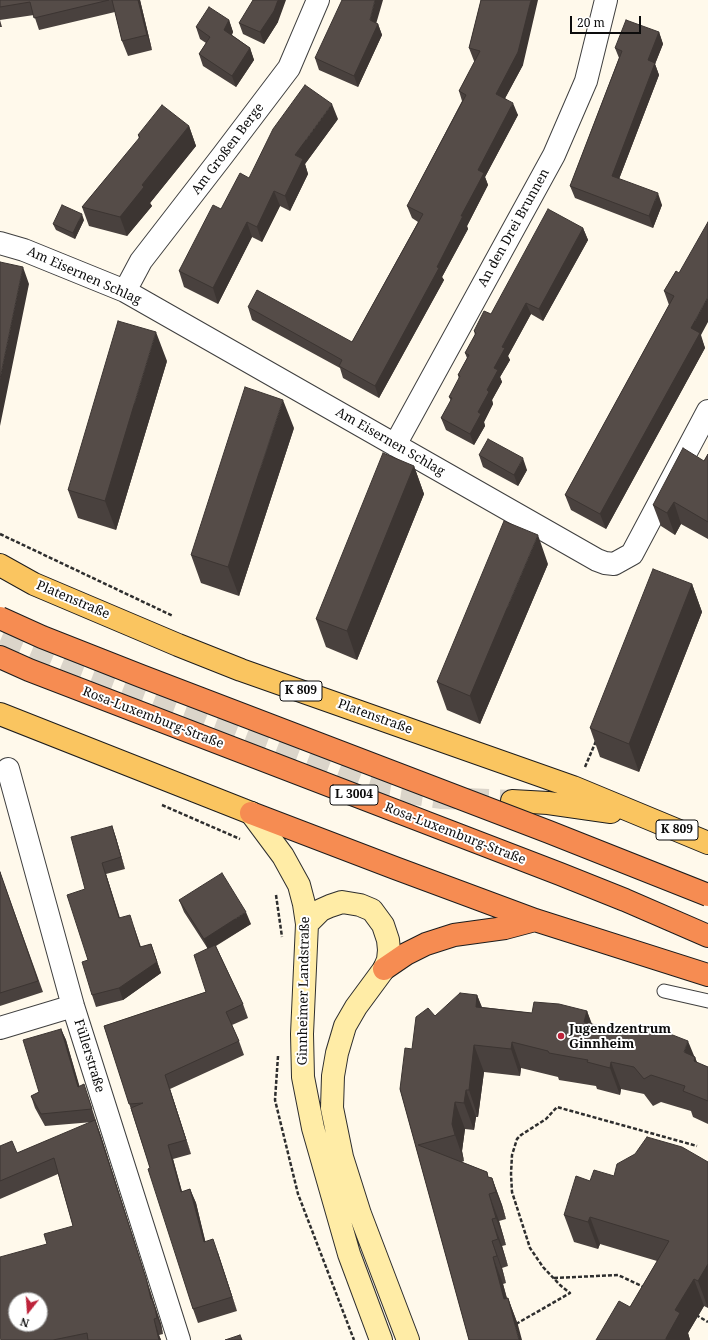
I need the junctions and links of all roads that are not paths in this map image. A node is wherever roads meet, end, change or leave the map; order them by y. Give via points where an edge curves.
1 (318, 0) edge
2 (606, 0) edge
3 (0, 244) edge
4 (125, 291) junction
5 (708, 411) edge
6 (395, 445) junction
7 (0, 565) edge
8 (0, 618) edge
9 (0, 657) edge
10 (0, 714) edge
11 (8, 769) dead end
12 (512, 801) tunnel mouth
13 (251, 813) junction
14 (646, 817) junction
15 (708, 843) edge
16 (708, 895) edge
17 (535, 920) junction
18 (307, 924) junction
19 (708, 936) edge
20 (384, 969) junction
21 (708, 975) edge
22 (664, 991) dead end
23 (708, 1001) edge
24 (73, 1006) junction
25 (0, 1028) edge
26 (179, 1340) edge
27 (382, 1340) edge
28 (408, 1340) edge

1 - 4 street, Am Großen Berge via 289,68 141,261
2 - 6 street, An den Drei Brunnen via 586,81 554,155
3 - 4 street, Am Eisernen Schlag via 24,250
4 - 6 street, Am Eisernen Schlag
5 - 6 street, Am Eisernen Schlag via 695,455 632,554 614,564 597,560
7 - 14 main road, Platenstraße / K 809 via 34,584 234,667 573,787
8 - 16 highway, L 3004, bridge via 141,676
9 - 19 highway, Rosa-Luxemburg-Straße / L 3004 via 560,874
10 - 13 main road
11 - 24 street, Füllerstraße
12 - 14 main road, K 809 via 556,804
13 - 17 highway
13 - 18 main road, Ginnheimer Landstraße via 283,856 299,886
14 - 15 main road, Platenstraße / K 809
17 - 20 highway via 505,928 454,935 426,944
17 - 21 highway
18 - 20 main road via 321,910 342,902 372,910 383,925 388,940 388,960
18 - 27 main road, Ginnheimer Landstraße via 302,1034 303,1077 312,1128 349,1254
20 - 28 main road via 345,1026 334,1068 332,1108 342,1156 360,1214
22 - 23 lane
24 - 25 street
24 - 26 street, Füllerstraße

